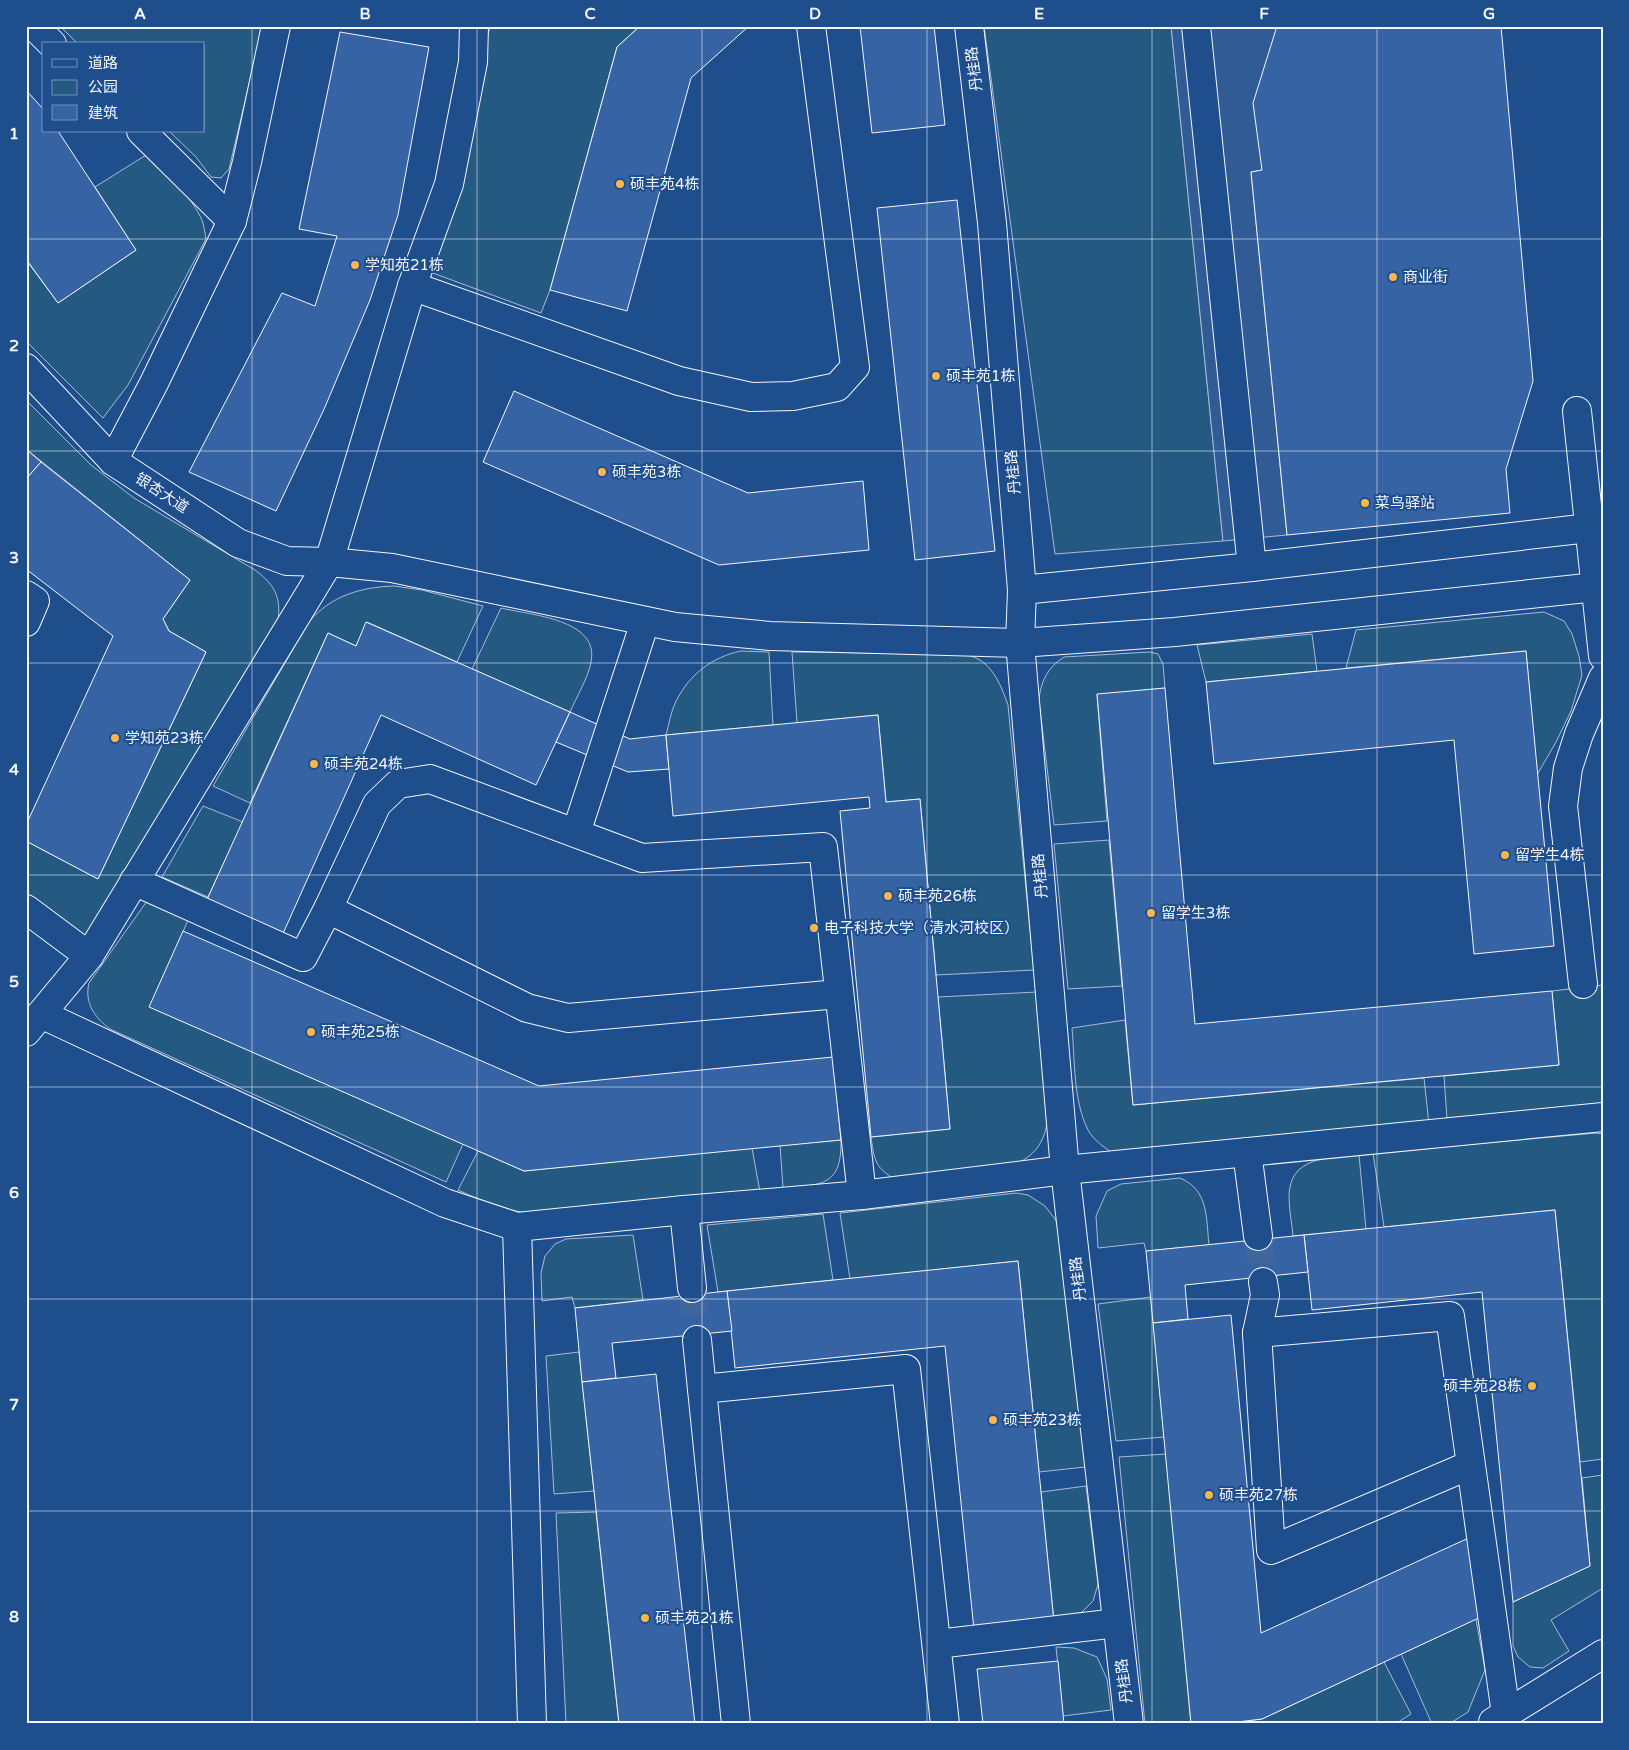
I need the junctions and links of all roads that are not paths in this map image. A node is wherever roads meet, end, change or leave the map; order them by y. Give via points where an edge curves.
1 (34, 26) edge
2 (276, 26) edge
3 (474, 26) edge
4 (811, 26) edge
5 (968, 26) edge
6 (1196, 26) edge
7 (50, 42) edge
8 (142, 132) edge
9 (232, 221) junction
10 (412, 286) junction
11 (26, 368) edge
12 (1577, 410) dead end
13 (113, 460) junction
14 (1589, 528) junction
15 (329, 562) junction
16 (1252, 567) junction
17 (1596, 587) junction
18 (1022, 590) junction
19 (26, 595) edge
20 (26, 622) edge
21 (645, 622) junction
22 (1020, 643) junction
23 (1602, 650) edge
24 (1603, 678) edge
25 (576, 833) junction
26 (134, 880) junction
27 (26, 909) edge
28 (328, 909) junction
29 (89, 956) junction
30 (1583, 984) dead end
31 (839, 994) junction
32 (34, 1023) edge
33 (1603, 1117) edge
34 (1247, 1152) junction
35 (1065, 1170) junction
36 (862, 1195) junction
37 (684, 1210) junction
38 (517, 1227) junction
39 (1258, 1236) tunnel mouth
40 (1263, 1282) tunnel mouth
41 (692, 1288) tunnel mouth
42 (1257, 1333) junction
43 (697, 1340) tunnel mouth
44 (702, 1389) junction
45 (1470, 1465) junction
46 (1117, 1623) junction
47 (937, 1644) junction
48 (1603, 1654) edge
49 (1498, 1719) edge
50 (532, 1724) edge
51 (736, 1724) edge
52 (945, 1724) edge
53 (1129, 1724) edge

1 - 7 street
2 - 9 street
3 - 10 street via 473,62 449,184
4 - 10 street via 855,367 837,387 793,396 751,397 678,381
5 - 18 street, 丹桂路 via 992,223
6 - 16 street
8 - 9 street
9 - 13 street
10 - 15 street
11 - 13 street, 银杏大道
12 - 14 street
13 - 15 street, 银杏大道 via 238,543 287,561
14 - 16 street
14 - 17 street
15 - 21 street, 银杏大道 via 392,568
15 - 26 street
16 - 18 street
17 - 22 street, 银杏大道 via 1175,632
17 - 23 street
18 - 22 street, 丹桂路
19 - 20 street via 35,601
21 - 22 street, 银杏大道 via 770,636
21 - 25 street
22 - 35 street, 丹桂路
24 - 30 street via 1568,768 1563,806
25 - 28 street via 430,779 398,784 377,804
25 - 31 street via 642,858 823,847
26 - 28 street via 303,957
26 - 29 street
27 - 29 street
28 - 31 street via 527,1008 568,1018
29 - 32 street
31 - 36 street
32 - 38 street via 445,1203
33 - 34 street
34 - 35 street
34 - 39 street
35 - 36 street
35 - 46 street, 丹桂路
36 - 37 street
37 - 38 street
37 - 41 street
38 - 50 street
40 - 42 street via 1265,1295
42 - 45 street via 1450,1316
42 - 45 street via 1271,1550
43 - 44 street
44 - 47 street via 906,1369
44 - 51 street
45 - 49 street
46 - 47 street
46 - 53 street, 丹桂路
47 - 52 street
48 - 49 street

